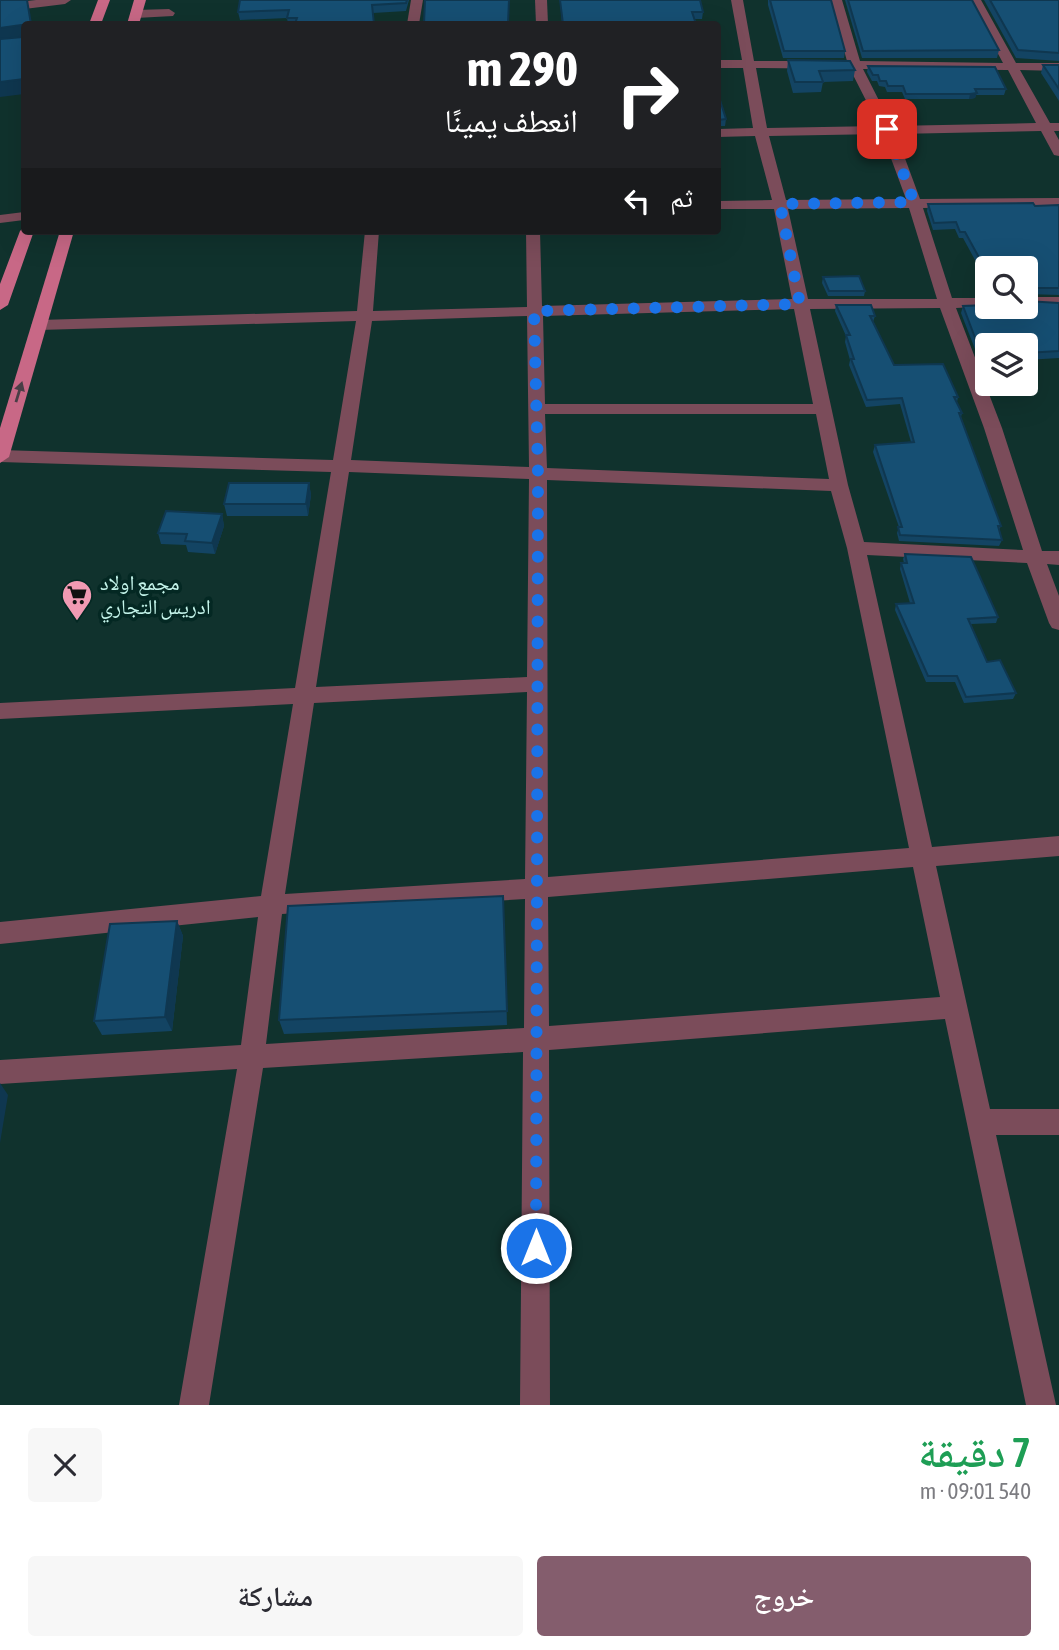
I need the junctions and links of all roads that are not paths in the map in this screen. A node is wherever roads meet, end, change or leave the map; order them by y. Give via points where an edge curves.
1 (65, 0) edge
2 (104, 0) edge
3 (140, 0) edge
4 (173, 0) edge
5 (417, 0) edge
6 (541, 0) edge
7 (737, 0) edge
8 (836, 0) edge
9 (975, 0) edge
10 (0, 8) edge
11 (135, 19) edge
12 (168, 19) edge
13 (95, 21) edge
14 (414, 21) edge
15 (542, 21) edge
16 (721, 64) edge
17 (749, 64) junction
18 (855, 66) junction
19 (1012, 67) junction
20 (1059, 68) edge
21 (1052, 127) edge
22 (887, 129) junction
23 (721, 133) edge
24 (761, 133) junction
25 (1059, 152) edge
26 (914, 202) junction
27 (1059, 202) edge
28 (780, 204) junction
29 (721, 205) edge
30 (21, 216) edge
31 (0, 219) edge
32 (26, 235) edge
33 (66, 235) edge
34 (372, 235) edge
35 (533, 235) edge
36 (1038, 302) edge
37 (1059, 302) edge
38 (946, 303) junction
39 (975, 303) edge
40 (800, 304) junction
41 (0, 305) edge
42 (534, 311) junction
43 (365, 316) junction
44 (39, 325) junction
45 (536, 409) junction
46 (823, 409) junction
47 (4, 426) edge
48 (0, 457) edge
49 (342, 466) junction
50 (538, 474) junction
51 (839, 485) junction
52 (856, 548) junction
53 (1035, 558) junction
54 (1059, 558) edge
55 (1059, 622) edge
56 (536, 684) junction
57 (306, 696) junction
58 (0, 711) edge
59 (1059, 846) edge
60 (923, 855) junction
61 (536, 888) junction
62 (271, 905) junction
63 (0, 933) edge
64 (955, 1007) junction
65 (536, 1039) junction
66 (252, 1057) junction
67 (0, 1072) edge
68 (981, 1122) junction
69 (1059, 1122) edge
70 (194, 1405) edge
71 (536, 1405) edge
72 (1041, 1405) edge

1 - 10 street
2 - 13 main road
3 - 11 main road
4 - 12 street
5 - 14 street
6 - 15 street
7 - 17 street
8 - 18 street
9 - 19 street
11 - 12 street
16 - 17 street
17 - 18 street
17 - 24 street
18 - 19 street
18 - 22 street
19 - 20 street
19 - 21 street
21 - 22 street
21 - 25 street
22 - 24 street
22 - 26 street
23 - 24 street
24 - 28 street
26 - 27 street
26 - 28 street
26 - 38 street
28 - 29 street
28 - 40 street
30 - 31 street
32 - 41 main road
33 - 44 main road
34 - 43 street
35 - 42 street
36 - 37 street
38 - 39 street
38 - 40 street
38 - 53 street
40 - 42 street
40 - 46 street
42 - 43 street
42 - 45 street
43 - 44 street
43 - 49 street
47 -> 44 main road
45 - 46 street
45 - 50 street
46 - 51 street
47 - 48 main road
48 - 49 street
49 - 50 street
49 - 57 street
50 - 51 street
50 - 56 street
51 - 52 street
52 - 53 street
52 - 60 street
53 - 54 street
53 - 55 street
56 - 57 street
56 - 61 street
57 - 58 street
57 - 62 street
59 - 60 street
60 - 61 street
60 - 64 street
61 - 62 street
61 - 65 street
62 - 63 street
62 - 66 street
64 - 65 street
64 - 68 street
65 - 66 street
65 - 71 street
66 - 67 street
66 - 70 street
68 - 69 street
68 - 72 street

